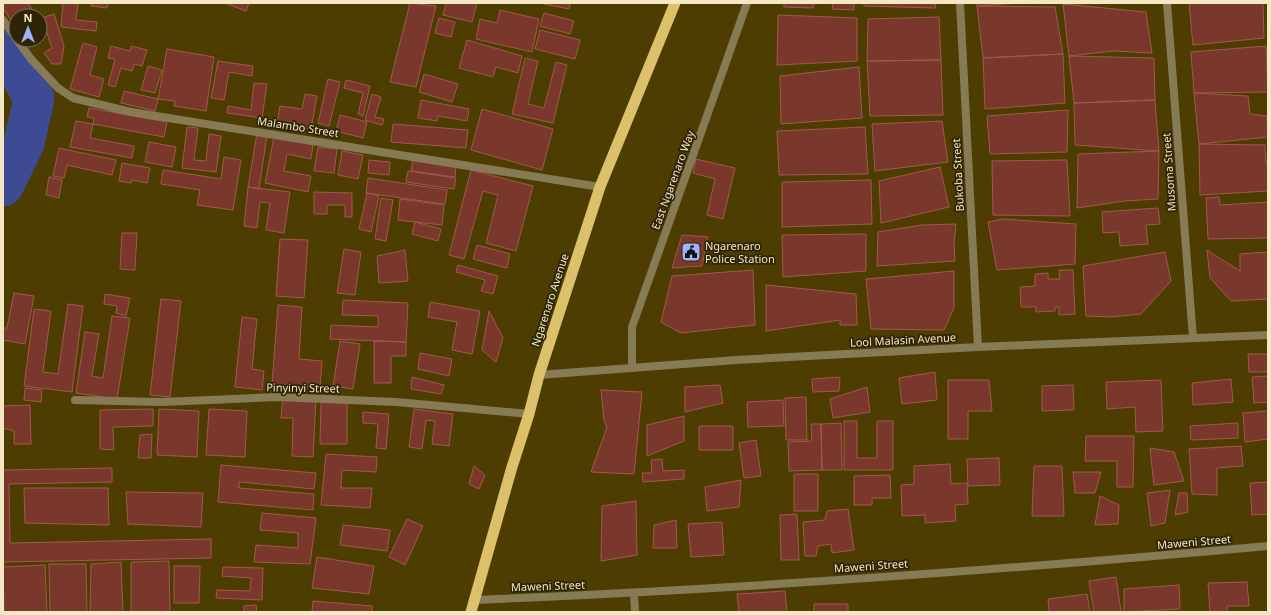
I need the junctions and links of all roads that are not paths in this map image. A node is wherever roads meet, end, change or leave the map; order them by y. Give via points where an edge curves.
1 (675, 3) edge
2 (747, 3) edge
3 (960, 3) edge
4 (1167, 3) edge
5 (23, 48) edge
6 (600, 187) junction
7 (1268, 335) edge
8 (1193, 338) junction
9 (978, 347) junction
10 (632, 368) junction
11 (539, 375) junction
12 (75, 400) dead end
13 (529, 414) junction
14 (1268, 546) edge
15 (634, 593) junction
16 (474, 600) junction
17 (471, 612) edge
18 (635, 612) edge

1 - 6 highway, Ngarenaro Avenue
2 - 10 street, East Ngarenaro Way via 632,327
3 - 9 street, Bukoba Street
4 - 8 street, Musoma Street
5 - 6 street, Malambo Street via 58,88 73,98 102,106
6 - 11 highway, Ngarenaro Avenue
7 - 8 street, Lool Malasin Avenue
8 - 9 street, Lool Malasin Avenue
9 - 10 street, Lool Malasin Avenue
10 - 11 street, Lool Malasin Avenue
11 - 13 highway, Ngarenaro Avenue
12 - 13 street, Pinyinyi Street via 161,402 277,397 396,402
13 - 16 highway, Ngarenaro Avenue
14 - 15 street, Maweni Street via 1081,563
15 - 16 street, Maweni Street
15 - 18 street
16 - 17 highway, Ngarenaro Avenue

